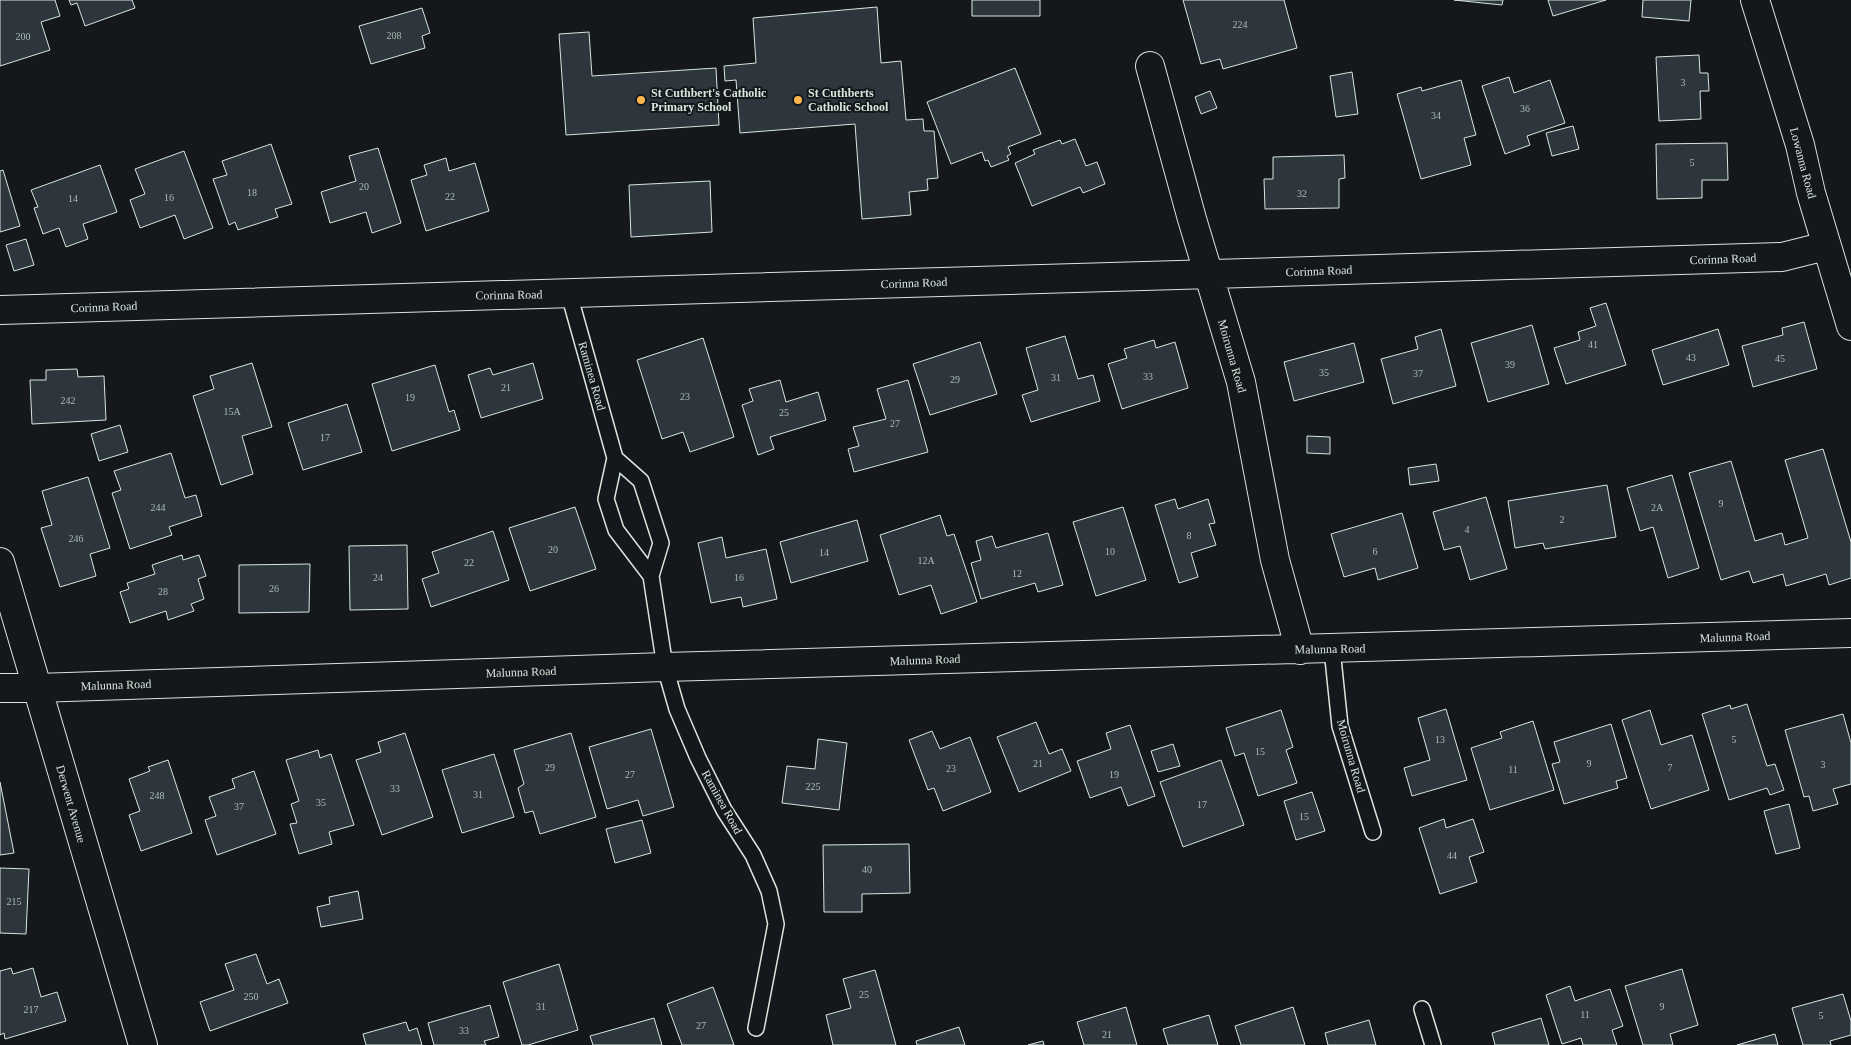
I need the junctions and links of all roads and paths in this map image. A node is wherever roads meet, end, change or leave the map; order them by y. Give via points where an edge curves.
1 (1755, 0) edge
2 (1150, 66) dead end
3 (1826, 246) junction
4 (1209, 274) junction
5 (569, 294) junction
6 (0, 310) edge
7 (1851, 326) edge
8 (616, 458) junction
9 (0, 562) edge
10 (651, 576) junction
11 (1851, 633) edge
12 (1332, 649) junction
13 (1300, 650) junction
14 (665, 668) junction
15 (0, 688) edge
16 (37, 688) junction
17 (1373, 832) dead end
18 (1422, 1009) dead end
19 (756, 1028) dead end
20 (142, 1045) edge
21 (1433, 1045) edge

1 - 3 street, Lowanna Road via 1800,145
2 - 4 street, Moirunna Road
3 - 4 street, Corinna Road via 1782,257
3 - 7 street, Lowanna Road
4 - 5 street, Corinna Road
4 - 13 street, Moirunna Road via 1241,382 1275,560
5 - 6 street, Corinna Road
5 - 8 lane, Raminea Road
8 - 10 lane, Raminea Road via 606,499 616,530
8 - 10 lane, Raminea Road via 641,481 661,543
9 - 16 street, Derwent Avenue
10 - 14 lane, Raminea Road
11 - 12 street, Malunna Road
12 - 13 street, Malunna Road
12 - 17 lane, Moirunna Road via 1340,726
13 - 14 street, Malunna Road
14 - 16 street, Malunna Road
14 - 19 lane, Raminea Road via 677,710 698,758 724,810 753,855 769,891 776,924
15 - 16 street, Malunna Road
16 - 20 street, Derwent Avenue
18 - 21 lane

